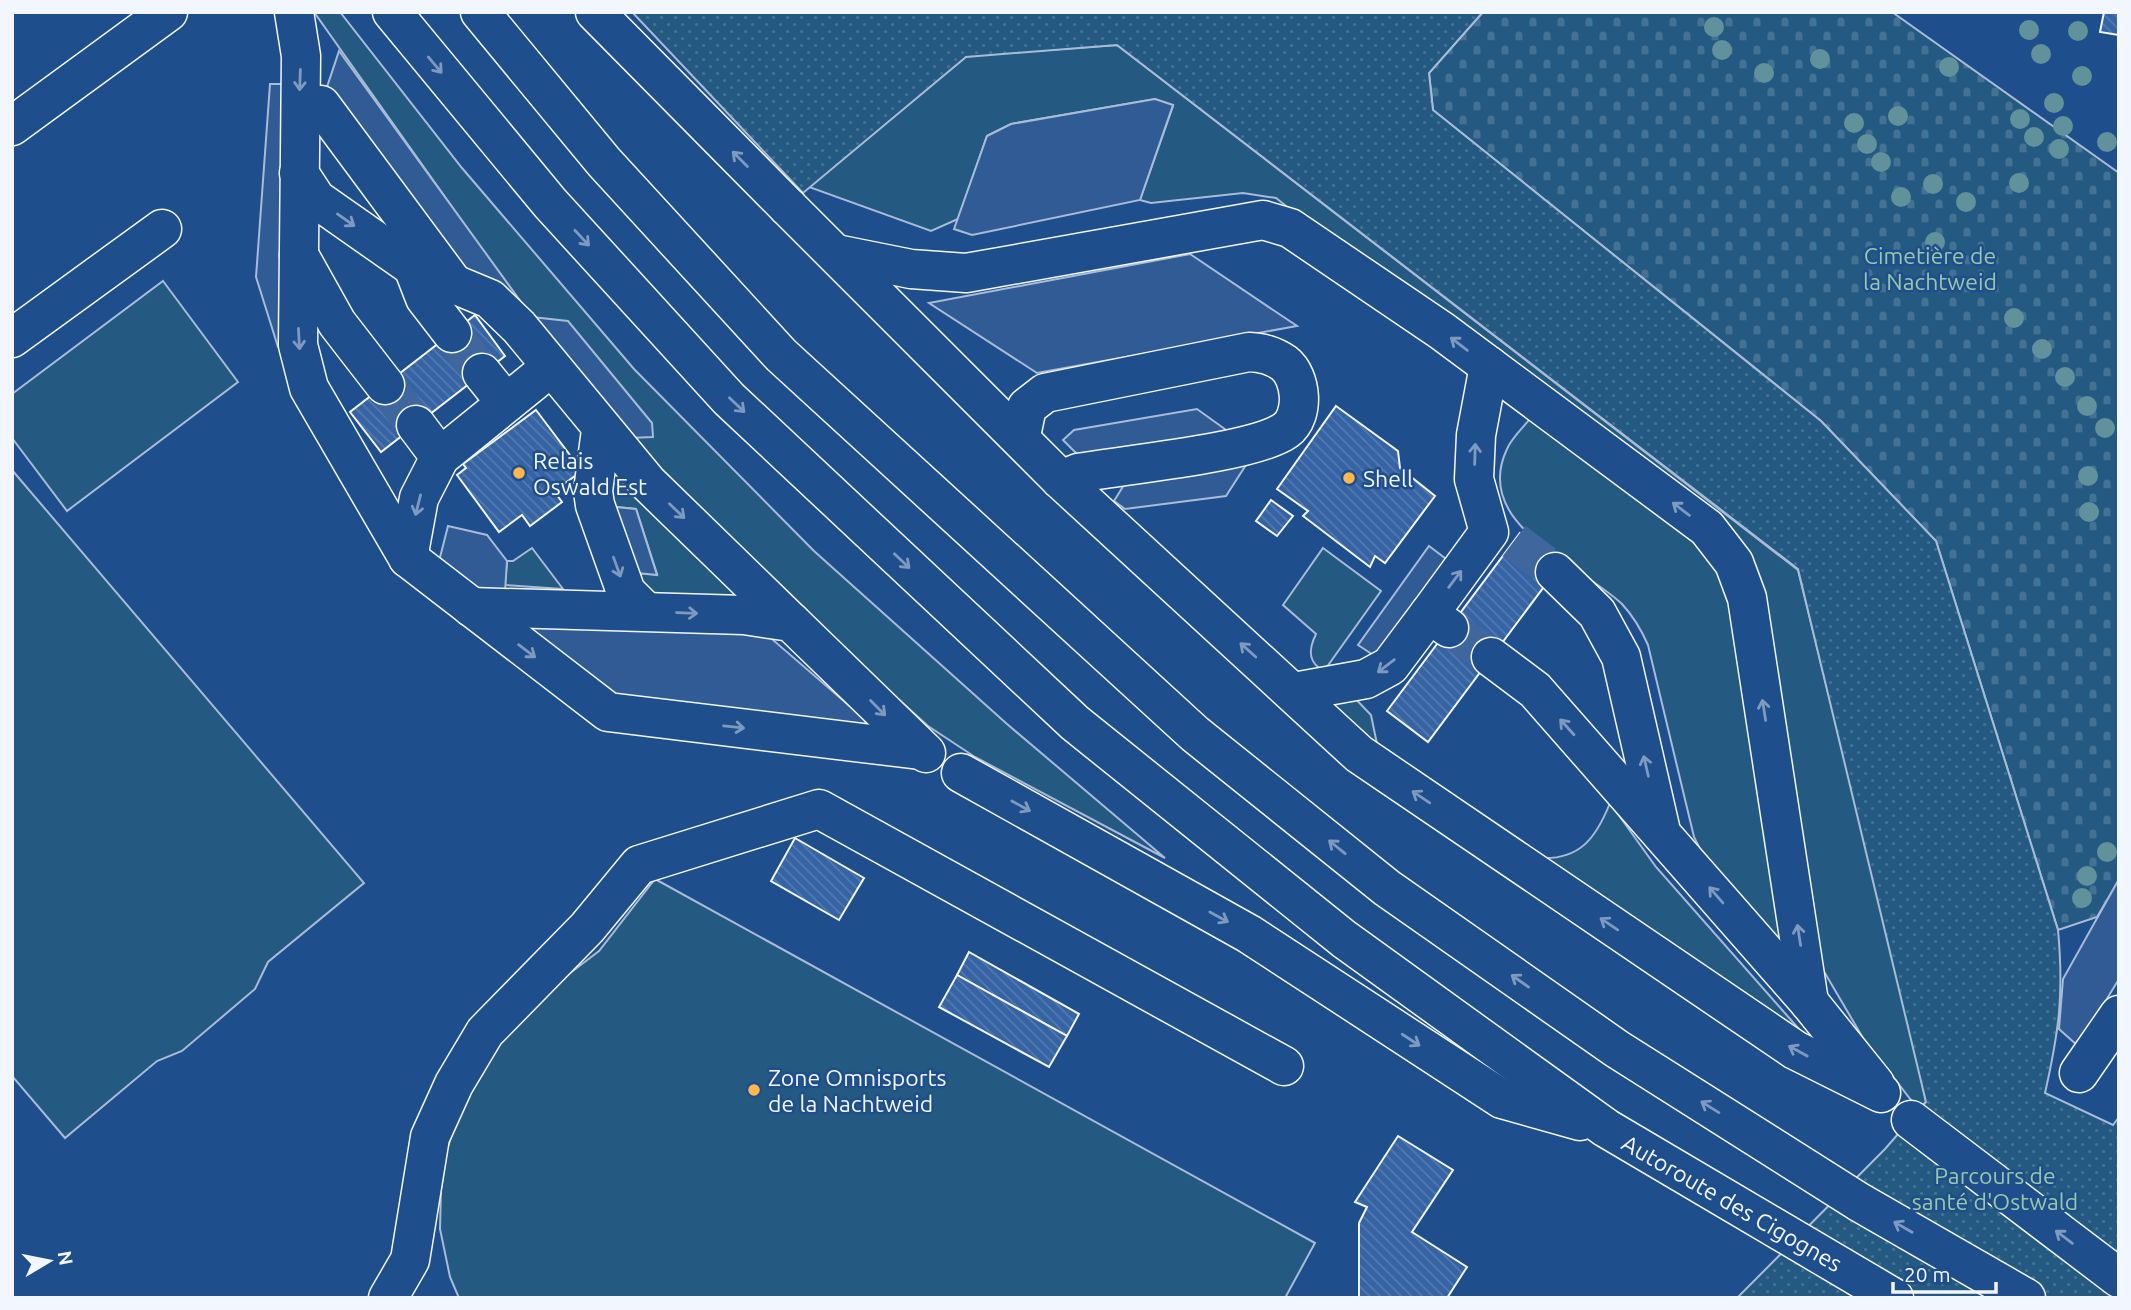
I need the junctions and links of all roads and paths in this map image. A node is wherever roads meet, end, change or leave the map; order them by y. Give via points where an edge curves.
1 (167, 12) edge
2 (294, 12) edge
3 (392, 12) edge
4 (480, 12) edge
5 (595, 12) edge
6 (321, 105) dead end
7 (12, 126) edge
8 (299, 173) junction
9 (162, 229) dead end
10 (298, 253) junction
11 (836, 254) junction
12 (413, 267) junction
13 (451, 281) junction
14 (452, 333) tunnel mouth
15 (12, 338) edge
16 (1489, 366) junction
17 (551, 367) junction
18 (482, 373) tunnel mouth
19 (385, 385) tunnel mouth
20 (506, 403) junction
21 (416, 425) tunnel mouth
22 (601, 430) junction
23 (1021, 436) junction
24 (440, 457) junction
25 (1061, 480) junction
26 (408, 558) junction
27 (1555, 572) tunnel mouth
28 (471, 607) junction
29 (645, 611) junction
30 (791, 622) junction
31 (1491, 657) tunnel mouth
32 (1294, 692) junction
33 (920, 750) junction
34 (1661, 833) junction
35 (1809, 1002) junction
36 (2119, 1015) edge
37 (1284, 1066) dead end
38 (2079, 1073) dead end
39 (1881, 1093) junction
40 (1606, 1128) junction
41 (2119, 1278) edge
42 (388, 1298) edge
43 (1895, 1298) edge
44 (2026, 1298) edge

1 - 7 main road
2 -> 8 main road via 301,56
3 -> 40 main road via 550,203 729,398 1075,723 1344,939
44 -> 4 main road via 1859,1202 1617,1049 1387,888 1195,734 781,355 604,162
11 -> 5 main road
6 - 13 main road
8 - 10 main road
8 -> 12 main road via 316,199
9 - 15 main road
10 - 19 main road via 337,323
10 -> 26 main road via 298,345 309,388
16 -> 11 main road via 1290,228 1263,220 966,273 911,269
11 - 23 main road
12 - 13 main road
12 - 14 main road via 425,298
13 - 17 main road via 491,299
16 - 32 main road via 1476,435 1474,478 1500,531 1489,532 1439,621 1390,666 1366,678
35 -> 16 main road via 1747,598 1734,563 1707,528
17 - 20 main road
17 - 22 main road
18 - 20 main road
20 - 24 main road
21 - 24 main road
22 -> 29 main road via 595,505 626,592
22 -> 30 main road
23 - 25 main road
23 - 25 main road via 1027,407 1045,393 1249,352 1266,353 1286,365 1298,388 1299,411 1288,429 1260,443 1078,473
24 -> 26 main road via 419,498
32 -> 25 main road
26 - 28 main road
34 -> 27 main road via 1621,657 1597,613
28 - 29 main road
28 -> 33 main road via 608,712
29 -> 30 main road
30 -> 33 main road
34 -> 31 main road via 1535,690
39 -> 32 main road via 1795,1050 1359,754
33 -> 40 main road via 1249,934 1502,1099
35 -> 34 main road
35 - 39 main road
36 - 38 main road
37 - 42 main road via 819,809 639,865 587,928 485,1032 430,1137 410,1260
41 -> 39 main road
40 - 43 main road, Autoroute des Cigognes

